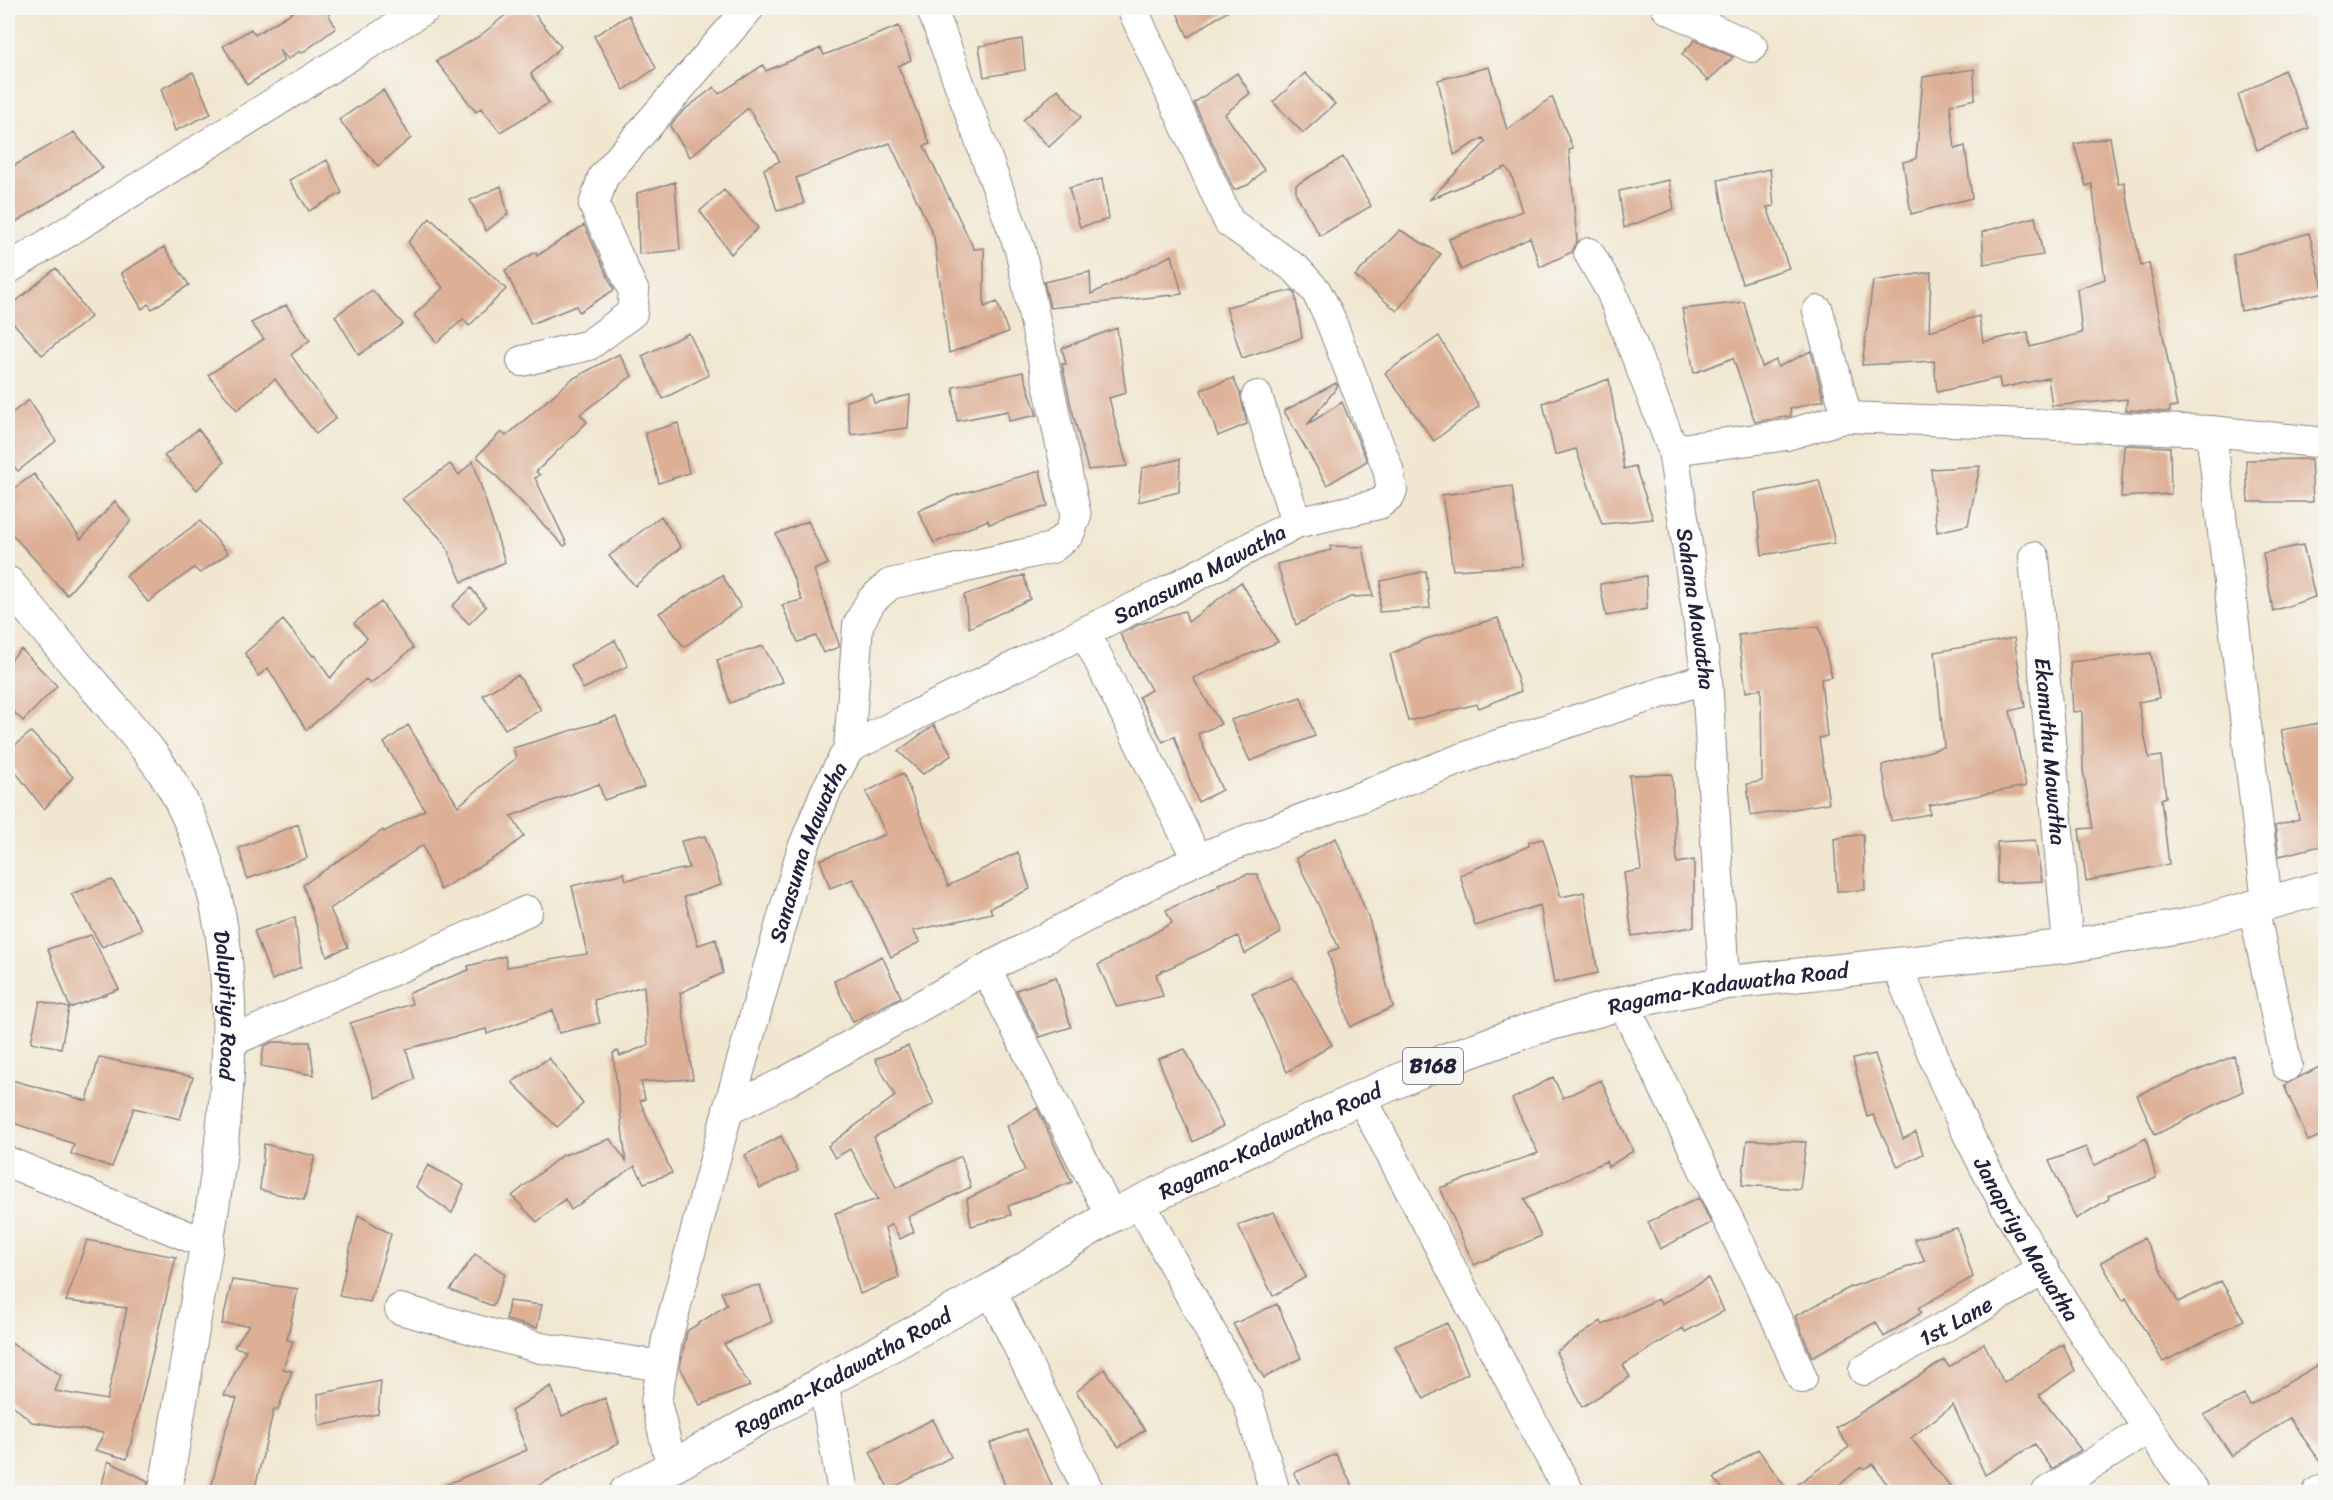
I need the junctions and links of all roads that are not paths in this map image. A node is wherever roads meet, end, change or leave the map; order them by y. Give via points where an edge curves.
1 (426, 8) edge
2 (749, 8) edge
3 (1132, 8) edge
4 (1666, 8) edge
5 (933, 12) dead end
6 (1752, 47) dead end
7 (1589, 253) dead end
8 (8, 269) edge
9 (1818, 312) dead end
10 (522, 362) dead end
11 (1257, 396) dead end
12 (1847, 417) junction
13 (2211, 431) junction
14 (2325, 443) edge
15 (1673, 450) junction
16 (1296, 523) junction
17 (2034, 557) dead end
18 (8, 583) edge
19 (1085, 632) junction
20 (1707, 678) junction
21 (849, 748) junction
22 (1197, 859) junction
23 (2325, 887) edge
24 (2260, 904) junction
25 (527, 911) dead end
26 (2068, 946) junction
27 (1897, 966) junction
28 (986, 969) junction
29 (1724, 983) junction
30 (1623, 1003) junction
31 (230, 1042) junction
32 (2288, 1066) dead end
33 (1361, 1097) junction
34 (728, 1110) junction
35 (8, 1162) edge
36 (1140, 1203) junction
37 (1111, 1216) junction
38 (207, 1244) junction
39 (2044, 1269) junction
40 (991, 1290) junction
41 (400, 1309) dead end
42 (662, 1366) junction
43 (1864, 1370) dead end
44 (1802, 1378) dead end
45 (823, 1381) junction
46 (2148, 1429) junction
47 (672, 1468) junction
48 (2325, 1488) edge
49 (165, 1492) edge
50 (626, 1492) edge
51 (843, 1492) edge
52 (1089, 1492) edge
53 (1275, 1492) edge
54 (1569, 1492) edge
55 (2048, 1492) edge
56 (2194, 1492) edge
57 (2318, 1492) edge

1 - 8 street
2 - 10 street via 603,177 594,205 634,292 632,313 589,345
3 - 16 street, Sanasuma Mawatha via 1229,222 1296,269 1316,291 1388,469 1392,490 1378,504
4 - 6 street
5 - 21 street via 1020,249 1076,516 1069,534 1052,548 890,584 871,601 858,625
7 - 15 street, Sahana Mawatha via 1611,291
9 - 12 street
11 - 16 street
12 - 13 street
12 - 15 street via 1787,435
13 - 14 street
13 - 24 street
15 - 20 street, Sahana Mawatha
16 - 19 street, Sanasuma Mawatha
17 - 26 street, Ekamuthu Mawatha
18 - 31 main road, Dalupitiya Road via 154,756 179,798 200,844 219,905
19 - 21 street, Sanasuma Mawatha
19 - 22 street
20 - 22 street via 1495,746
20 - 29 street, Sahana Mawatha
21 - 34 street, Sanasuma Mawatha via 826,791 801,853
22 - 28 street
23 - 24 main road, Ragama-Kadawatha Road / B168
24 - 26 main road, Ragama-Kadawatha Road / B168 via 2188,925
24 - 32 street
25 - 31 street
26 - 27 main road, Ragama-Kadawatha Road / B168
27 - 29 main road, Ragama-Kadawatha Road / B168
27 - 39 street, Janapriya Mawatha via 1967,1132
28 - 34 street
28 - 37 street
29 - 30 main road, Ragama-Kadawatha Road / B168
30 - 33 main road, Ragama-Kadawatha Road / B168 via 1518,1034
30 - 44 street
31 - 38 main road, Dalupitiya Road via 222,1155
33 - 36 main road, Ragama-Kadawatha Road / B168
33 - 54 street
34 - 42 street, Sanasuma Mawatha
35 - 38 street
36 - 37 main road, Ragama-Kadawatha Road / B168
36 - 53 street via 1247,1398
37 - 40 main road, Ragama-Kadawatha Road / B168
38 - 49 main road, Dalupitiya Road
39 - 43 street, 1st Lane
39 - 46 street, Janapriya Mawatha
40 - 45 main road, Ragama-Kadawatha Road / B168
40 - 52 street
41 - 42 street via 541,1348
42 - 47 street, Sanasuma Mawatha via 656,1402
45 - 47 main road, Ragama-Kadawatha Road / B168
45 - 51 street
46 - 55 street
46 - 56 street, Janapriya Mawatha
47 - 50 main road, Ragama-Kadawatha Road / B168
48 - 57 street

